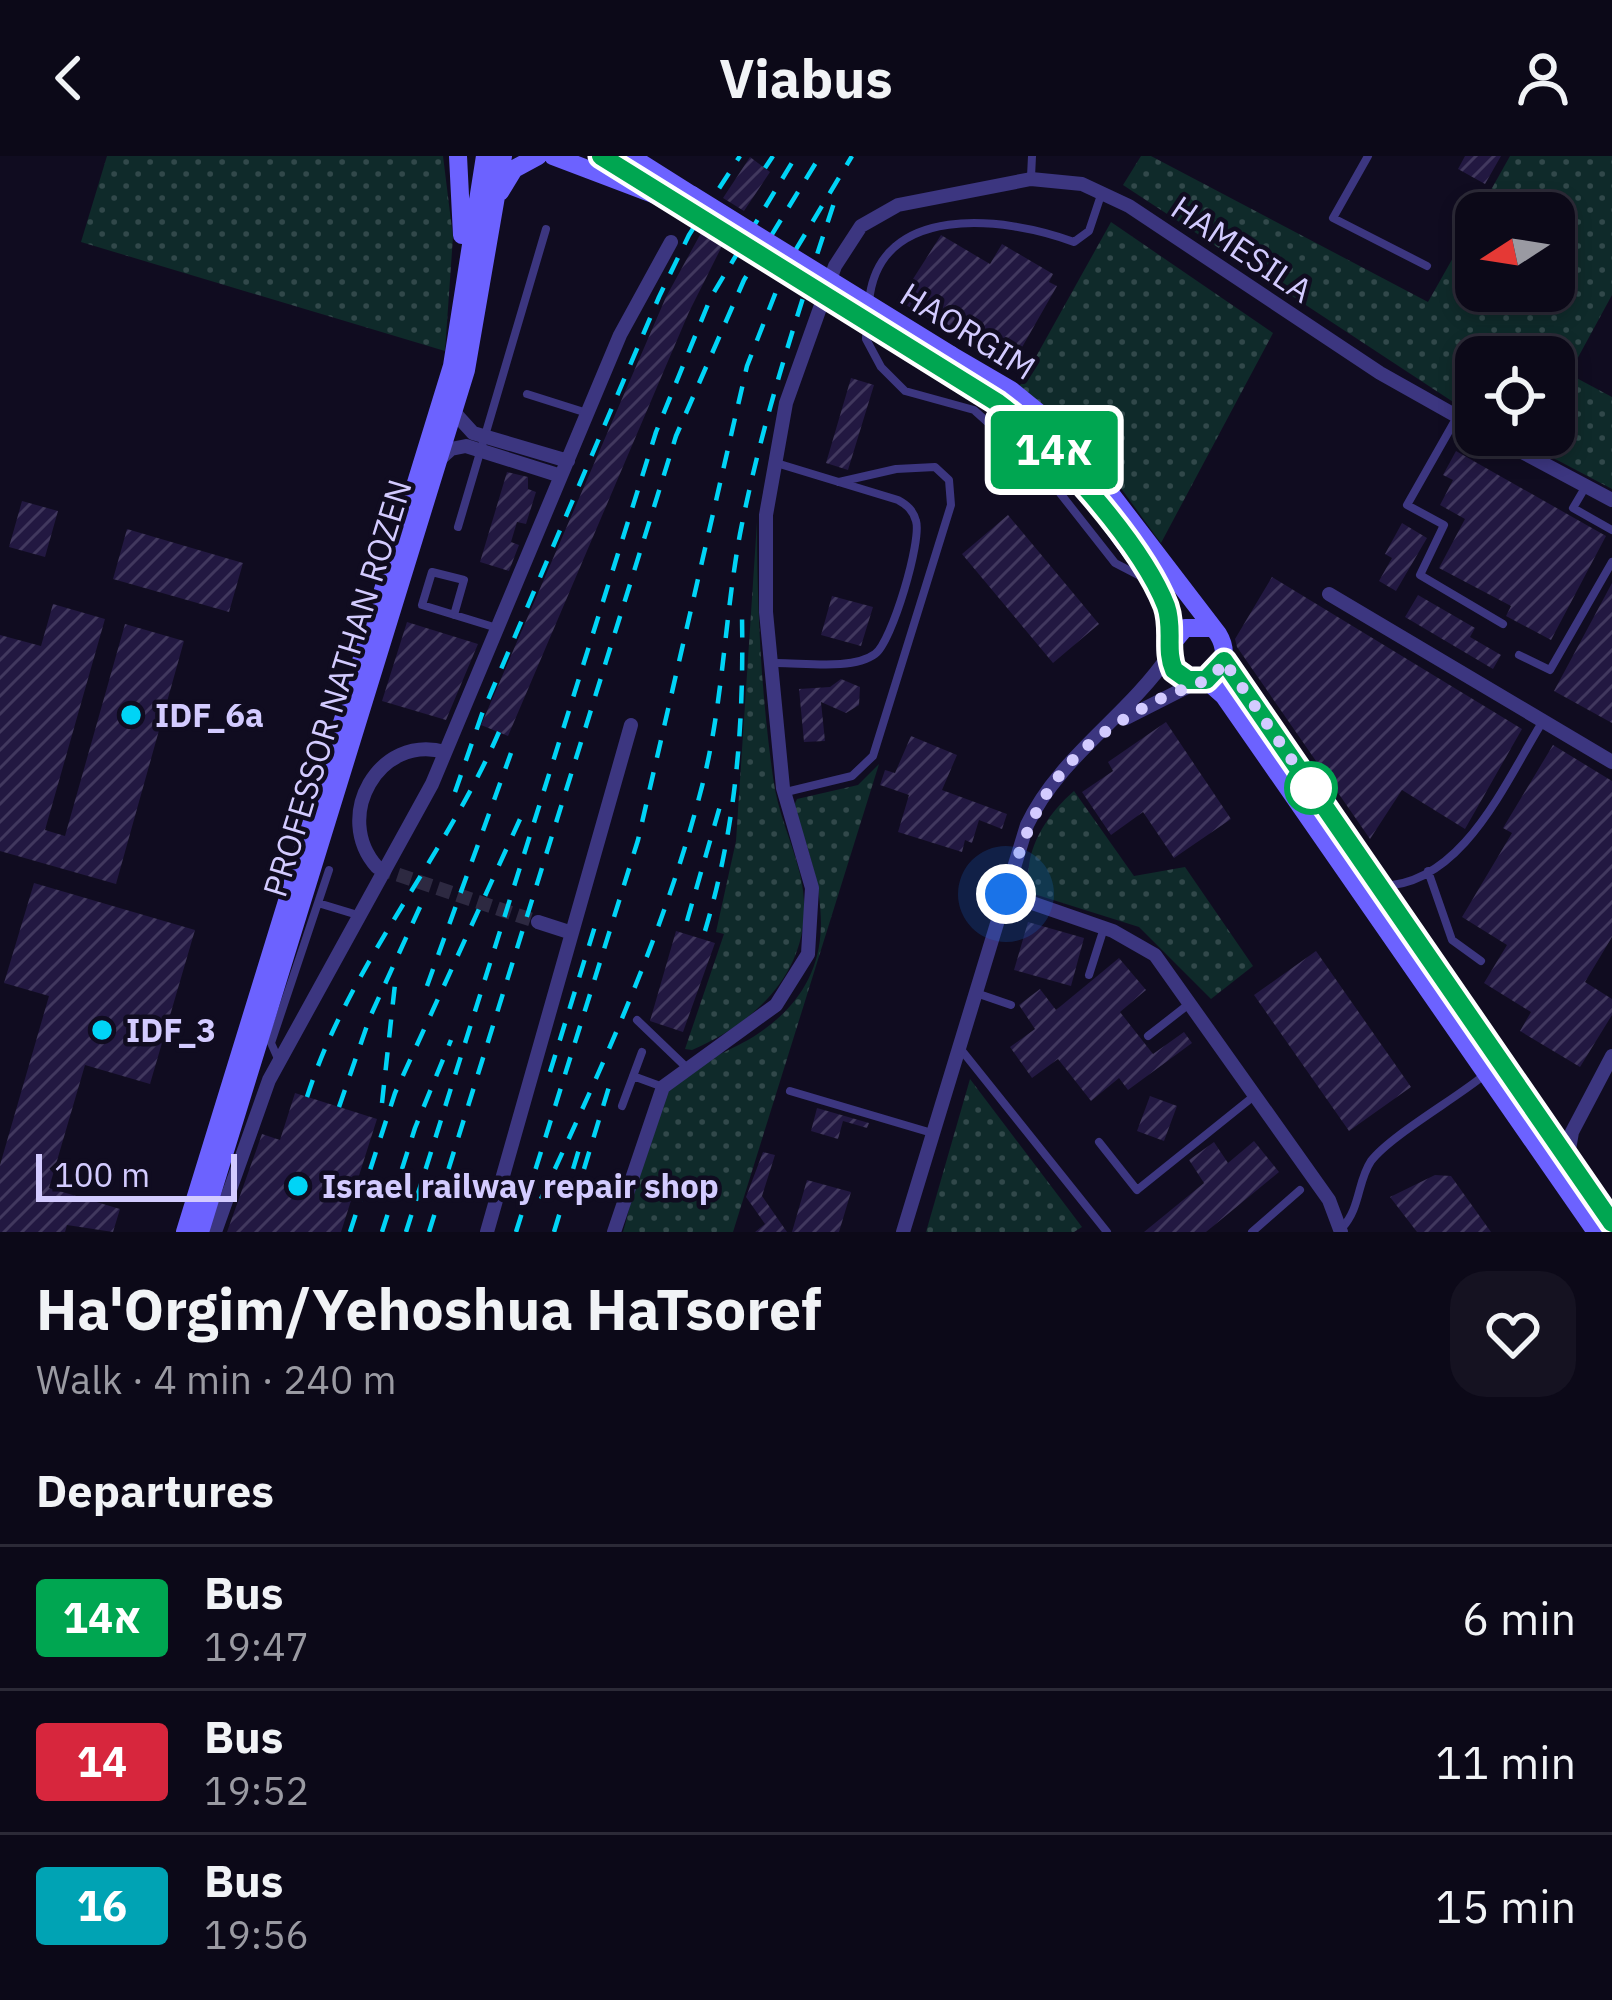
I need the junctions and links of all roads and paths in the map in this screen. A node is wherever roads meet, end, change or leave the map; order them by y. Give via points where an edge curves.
1 (458, 156) edge
2 (485, 156) edge
3 (502, 156) edge
4 (538, 156) edge
5 (553, 156) edge
6 (601, 156) edge
7 (630, 156) edge
8 (643, 156) edge
9 (1032, 156) edge
10 (1368, 156) edge
11 (1031, 179) junction
12 (671, 182) junction
13 (1102, 192) junction
14 (684, 202) junction
15 (487, 225) junction
16 (546, 229) dead end
17 (671, 242) dead end
18 (1427, 266) dead end
19 (464, 307) junction
20 (948, 362) junction
21 (526, 394) dead end
22 (453, 411) junction
23 (587, 413) junction
24 (1455, 416) edge
25 (1455, 420) edge
26 (483, 443) junction
27 (1530, 456) edge
28 (568, 460) junction
29 (437, 462) junction
30 (773, 462) junction
31 (561, 476) junction
32 (839, 482) junction
33 (1586, 486) junction
34 (1612, 500) edge
35 (458, 527) dead end
36 (1612, 530) edge
37 (1612, 562) edge
38 (1154, 584) junction
39 (1329, 594) dead end
40 (454, 616) junction
41 (1503, 624) dead end
42 (497, 628) junction
43 (1210, 628) junction
44 (1171, 647) junction
45 (1519, 655) dead end
46 (1224, 661) junction
47 (771, 663) junction
48 (1202, 681) junction
49 (1543, 721) junction
50 (631, 725) dead end
51 (1106, 730) junction
52 (446, 752) junction
53 (1612, 762) edge
54 (784, 793) junction
55 (377, 867) dead end
56 (329, 870) dead end
57 (1429, 871) junction
58 (1406, 883) junction
59 (1378, 886) junction
60 (1006, 894) junction
61 (318, 903) junction
62 (1395, 910) junction
63 (363, 917) junction
64 (538, 922) tunnel mouth
65 (1104, 928) junction
66 (569, 932) junction
67 (1481, 961) dead end
68 (1089, 975) dead end
69 (976, 993) junction
70 (1190, 1003) junction
71 (1011, 1005) dead end
72 (637, 1020) dead end
73 (1148, 1036) dead end
74 (959, 1047) junction
75 (641, 1052) dead end
76 (1612, 1056) edge
77 (280, 1062) junction
78 (685, 1066) junction
79 (633, 1076) junction
80 (1483, 1076) junction
81 (663, 1088) junction
82 (790, 1091) dead end
83 (1256, 1095) junction
84 (622, 1106) dead end
85 (1581, 1113) junction
86 (1541, 1125) junction
87 (933, 1133) junction
88 (1099, 1142) dead end
89 (1568, 1161) junction
90 (1300, 1190) dead end
91 (1612, 1223) edge
92 (1341, 1231) edge
93 (185, 1232) edge
94 (200, 1232) edge
95 (215, 1232) edge
96 (487, 1232) edge
97 (614, 1232) edge
98 (903, 1232) edge
99 (1107, 1232) edge
100 (1252, 1232) edge
101 (1596, 1232) edge

1 - 19 street
2 - 19 street, PROFESSOR NATHAN ROZEN
3 - 15 street, PROFESSOR NATHAN ROZEN
4 - 15 street via 508,178
5 - 14 street
6 - 14 street, HAORGIM
7 - 12 street, HAORGIM
8 - 12 street
9 - 11 lane
10 - 18 lane via 1333,218
11 - 13 street, HAMESILA
11 - 30 street, HAMESILA via 890,208 861,226 839,256
12 - 14 street, HAORGIM
13 - 24 street, HAMESILA
13 - 38 lane via 1089,231 1074,242 991,222 925,232 886,250 872,273 866,339 905,391 974,410 1045,474 1115,563
14 - 20 street, HAORGIM, bridge
15 - 22 street, PROFESSOR NATHAN ROZEN via 473,342
16 - 26 lane
17 - 23 street
19 - 93 street, PROFESSOR NATHAN ROZEN
20 - 38 street, HAORGIM via 1078,476
20 - 43 street, HAORGIM via 1011,390 1065,434
21 - 23 lane
22 - 26 street
22 - 29 street, PROFESSOR NATHAN ROZEN
23 - 28 street
25 - 41 lane via 1406,506 1444,525 1420,575
26 - 28 street
26 - 29 street via 451,448
26 - 31 street
26 - 35 lane
27 - 33 street
28 - 31 street
29 - 94 street, PROFESSOR NATHAN ROZEN
30 - 32 lane
30 - 47 street via 764,551
31 - 42 street
32 - 47 lane via 902,502 916,521 888,636 861,660
32 - 54 lane via 935,467 947,476 952,500 870,760 848,777
33 - 34 street
33 - 36 lane via 1573,508
37 - 45 lane via 1550,670
38 - 44 street, HAORGIM
39 - 49 street
40 - 40 lane via 464,580 432,572 422,605
40 - 42 lane
42 - 52 street
43 - 44 street via 1194,625
43 - 46 street via 1223,642
44 - 48 street via 1174,670
44 - 51 street
46 - 48 street
46 - 59 street
47 - 54 street
48 - 51 street
48 - 80 street via 1224,696
49 - 53 street
49 - 57 lane via 1475,830
50 - 66 street
51 - 60 street via 1036,805
52 - 55 street via 399,752 369,782 359,827
52 - 63 street
54 - 78 street via 812,887 808,954 776,1006
56 - 61 lane
57 - 58 lane
57 - 67 lane via 1452,940
58 - 59 lane
58 - 62 lane
59 - 62 street
60 - 65 street
60 - 69 street
61 - 63 lane
61 - 77 lane via 272,1043
62 - 86 street
63 - 77 street
64 - 66 street
65 - 68 lane
65 - 70 street via 1155,956
66 - 96 street
69 - 71 lane
69 - 74 street
70 - 73 lane
70 - 83 street
72 - 78 lane
74 - 87 street
74 - 99 lane
75 - 79 lane
76 - 85 street
77 - 95 street via 242,1143
78 - 81 street
79 - 81 lane
79 - 84 lane
80 - 92 lane via 1381,1150
80 - 101 street
81 - 97 street
82 - 87 lane
83 - 88 lane via 1137,1190
83 - 92 street via 1330,1200
85 - 86 street
85 - 89 street
86 - 89 street
87 - 98 street
89 - 91 street
90 - 100 lane

